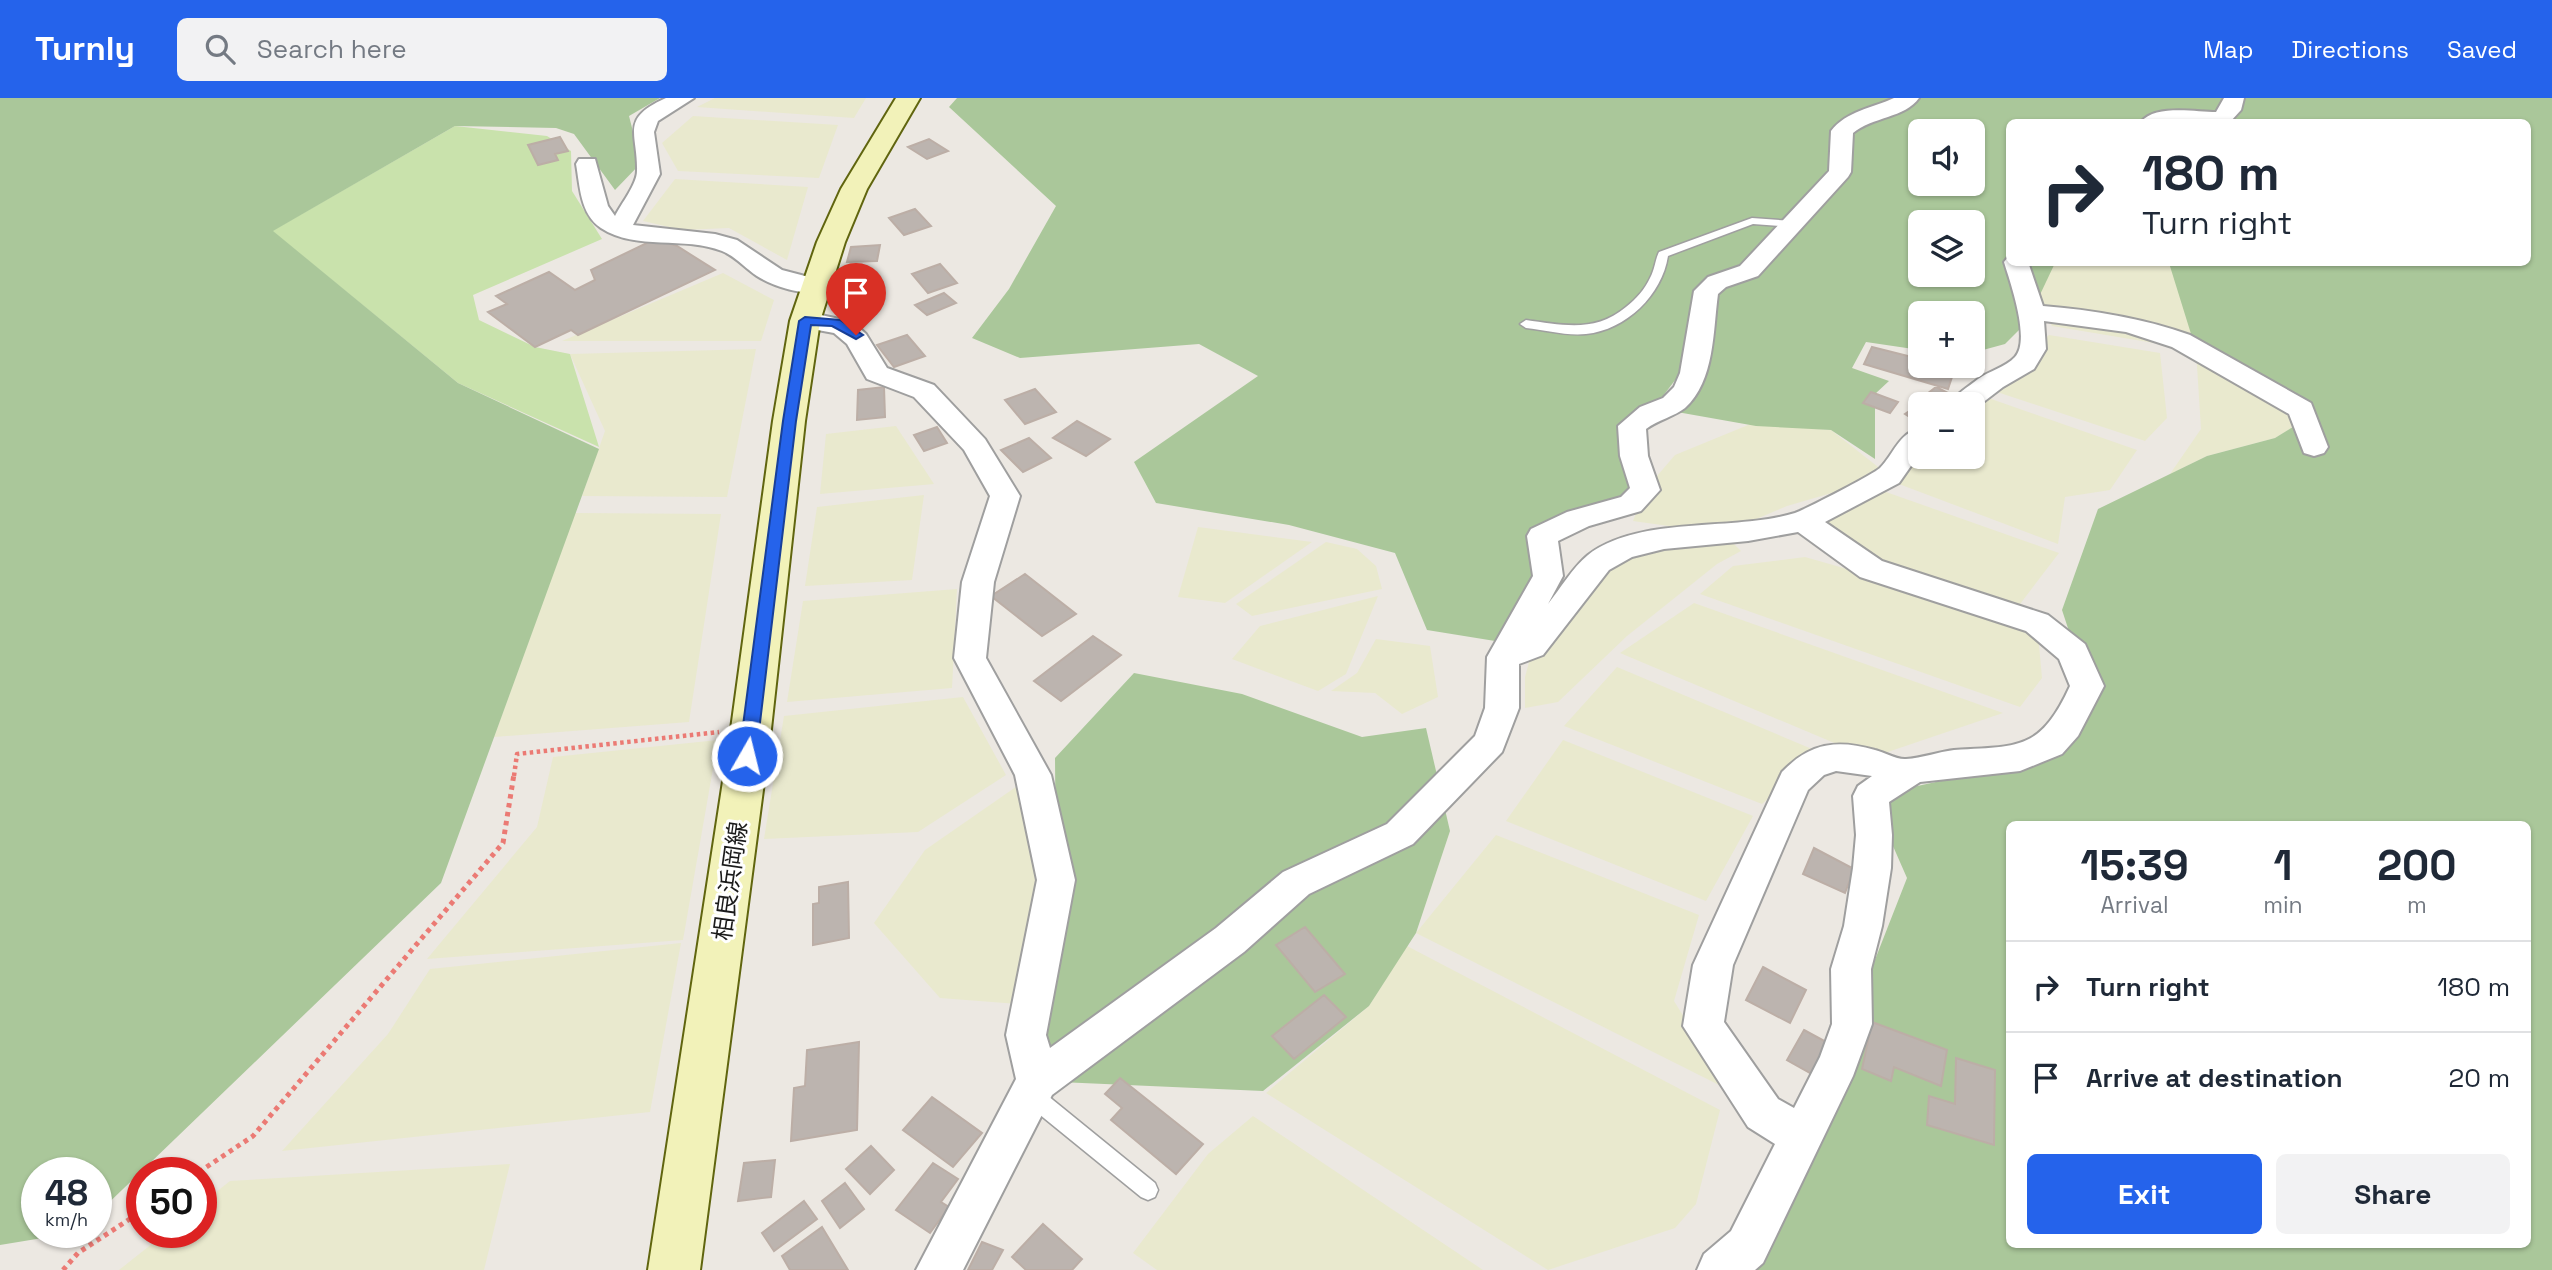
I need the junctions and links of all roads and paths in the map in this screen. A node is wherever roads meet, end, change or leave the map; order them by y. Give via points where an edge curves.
1 (684, 98) edge
2 (908, 98) edge
3 (1909, 98) edge
4 (2234, 98) edge
5 (2162, 119) edge
6 (587, 164) dead end
7 (1792, 224) junction
8 (619, 229) junction
9 (2017, 266) edge
10 (810, 303) junction
11 (2030, 312) junction
12 (1526, 324) dead end
13 (1980, 392) edge
14 (2314, 447) dead end
15 (1908, 449) edge
16 (1802, 521) junction
17 (1503, 657) junction
18 (751, 729) junction
19 (1906, 774) junction
20 (1033, 1087) junction
21 (1802, 1136) junction
22 (217, 1160) edge
23 (1147, 1190) dead end
24 (126, 1221) edge
25 (63, 1270) edge
26 (674, 1270) edge
27 (939, 1270) edge
28 (1720, 1270) edge

1 - 8 street via 649,118 643,132 649,174
2 - 10 main road, 相良浜岡線 via 854,189
3 - 7 street via 1856,118 1842,131 1840,172
4 - 5 street via 2222,118
6 - 8 street via 599,213
7 - 12 lane via 1752,222 1663,254 1654,285 1614,321 1588,330
7 - 17 street via 1749,271 1717,282 1706,291 1686,390 1673,404 1632,426 1644,491 1631,505 1578,519 1542,536 1548,576
8 - 10 street via 667,238 708,238 731,246 789,282
9 - 11 street
10 - 18 main road, 相良浜岡線 via 789,421
10 - 20 street via 856,335 876,373 924,391 975,445 1005,496 978,582 971,657 1033,775 1056,880 1026,1035
11 - 13 street via 2033,349 2025,363
11 - 14 street via 2161,332 2181,341 2301,408
15 - 16 street via 1889,476
16 - 17 street via 1622,549 1598,563 1532,647
16 - 19 street via 1871,569 2037,624 2073,652 2087,686 2052,744 2024,757 1921,768
17 - 20 street via 1502,708 1490,743 1400,834 1296,883 1230,940
18 - 22 path via 517,754 503,843 253,1136
18 - 26 main road, 相良浜岡線
19 - 21 street via 1871,796 1872,868 1851,969 1852,1024
19 - 21 street via 1877,762 1838,758 1816,762 1794,782 1713,965 1703,1026 1763,1113
20 - 23 lane
20 - 27 street
21 - 28 street via 1747,1247
24 - 25 path via 78,1253

